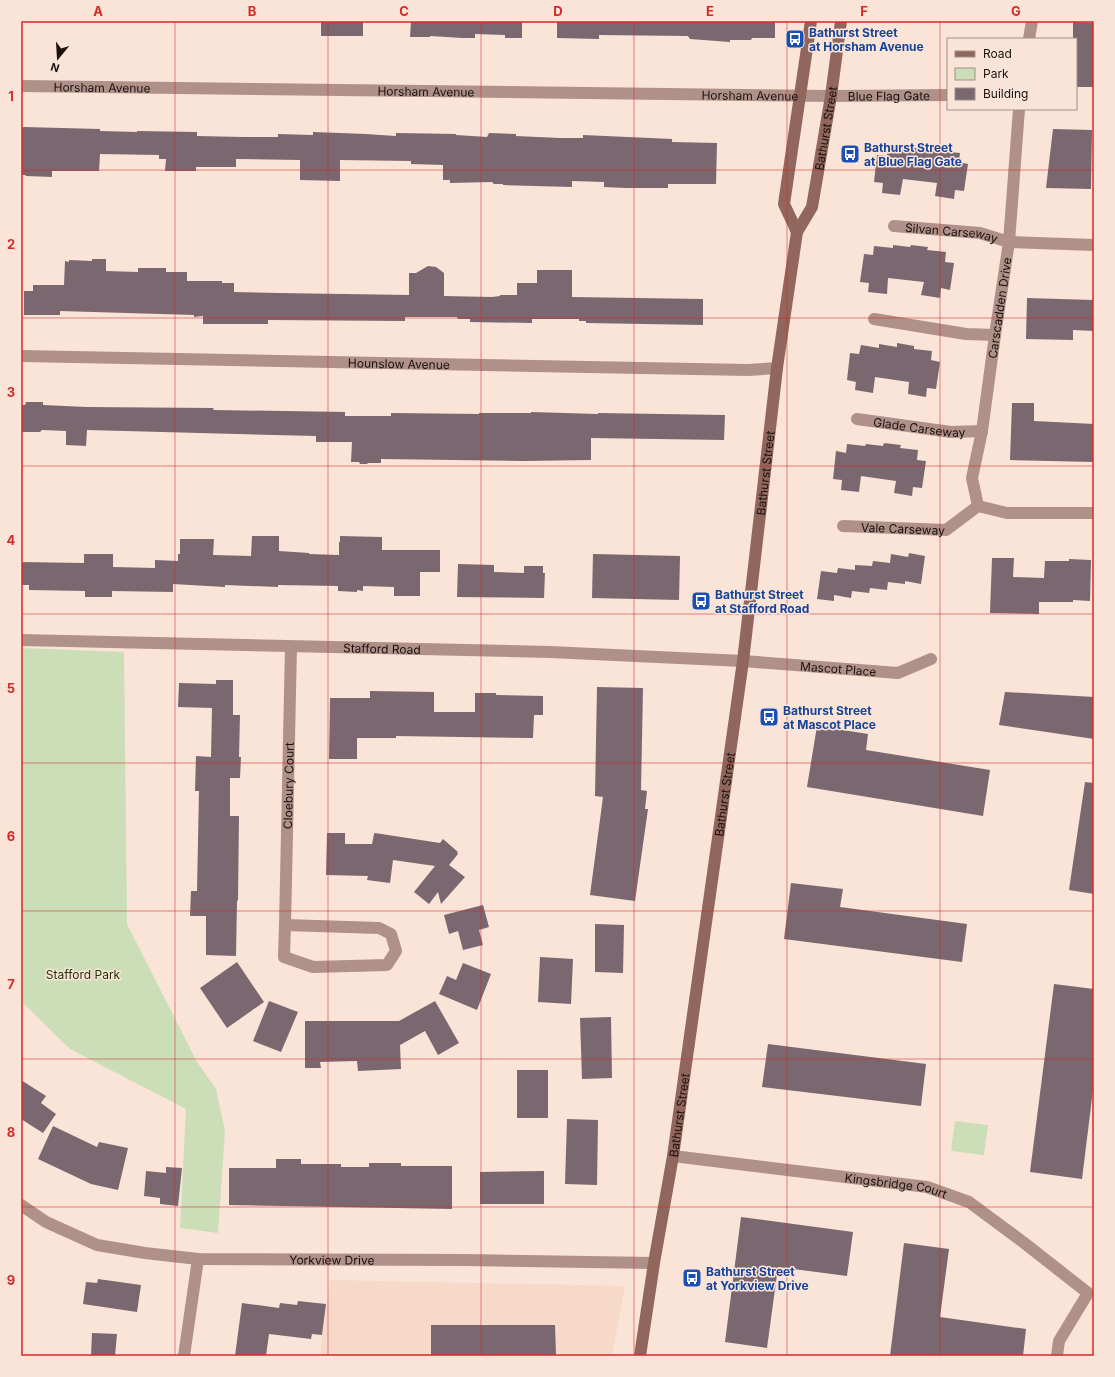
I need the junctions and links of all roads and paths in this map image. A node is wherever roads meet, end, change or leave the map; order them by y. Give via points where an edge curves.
1 (811, 21) edge
2 (841, 21) edge
3 (1032, 21) edge
4 (1029, 38) edge
5 (21, 86) edge
6 (947, 95) edge
7 (800, 96) junction
8 (830, 96) junction
9 (1019, 110) edge
10 (894, 226) dead end
11 (797, 232) junction
12 (1009, 242) junction
13 (1094, 245) edge
14 (874, 319) dead end
15 (995, 335) junction
16 (21, 356) edge
17 (777, 368) junction
18 (856, 419) dead end
19 (982, 431) junction
20 (978, 506) junction
21 (1094, 513) edge
22 (843, 526) dead end
23 (21, 640) edge
24 (291, 647) junction
25 (931, 659) dead end
26 (743, 661) junction
27 (285, 925) junction
28 (673, 1156) junction
29 (21, 1205) edge
30 (198, 1259) junction
31 (654, 1263) junction
32 (184, 1356) edge
33 (640, 1356) edge
34 (1057, 1356) edge

1 - 7 main road
2 - 8 main road, Bathurst Street
3 - 4 street
5 - 7 street, Horsham Avenue
6 - 8 street, Blue Flag Gate
7 - 8 street, Horsham Avenue
7 - 11 main road via 784,204
8 - 11 main road, Bathurst Street via 812,207
9 - 12 street, Carscadden Drive
10 - 12 street, Silvan Carseway via 980,233
11 - 17 main road, Bathurst Street
12 - 13 street, Silvan Carseway
12 - 15 street, Carscadden Drive
14 - 15 street via 966,334
15 - 19 street, Carscadden Drive
16 - 17 street, Hounslow Avenue via 748,370
17 - 26 main road, Bathurst Street
18 - 19 street, Glade Carseway via 951,432
19 - 20 street, Carscadden Drive via 972,478
20 - 21 street via 1007,513
20 - 22 street, Vale Carseway via 946,530
23 - 24 street, Stafford Road
24 - 26 street, Stafford Road via 550,652
24 - 27 street, Cloebury Court
25 - 26 street, Mascot Place via 898,673
26 - 28 main road, Bathurst Street
27 - 27 street, Cloebury Court via 284,957 314,967 387,964 396,951 391,934 379,928
28 - 31 main road, Bathurst Street
28 - 34 street, Kingsbridge Court via 927,1187 970,1202 1088,1293 1059,1341
29 - 30 street, Yorkview Drive via 46,1222 96,1245
30 - 31 street, Yorkview Drive
30 - 32 street
31 - 33 main road, Bathurst Street

